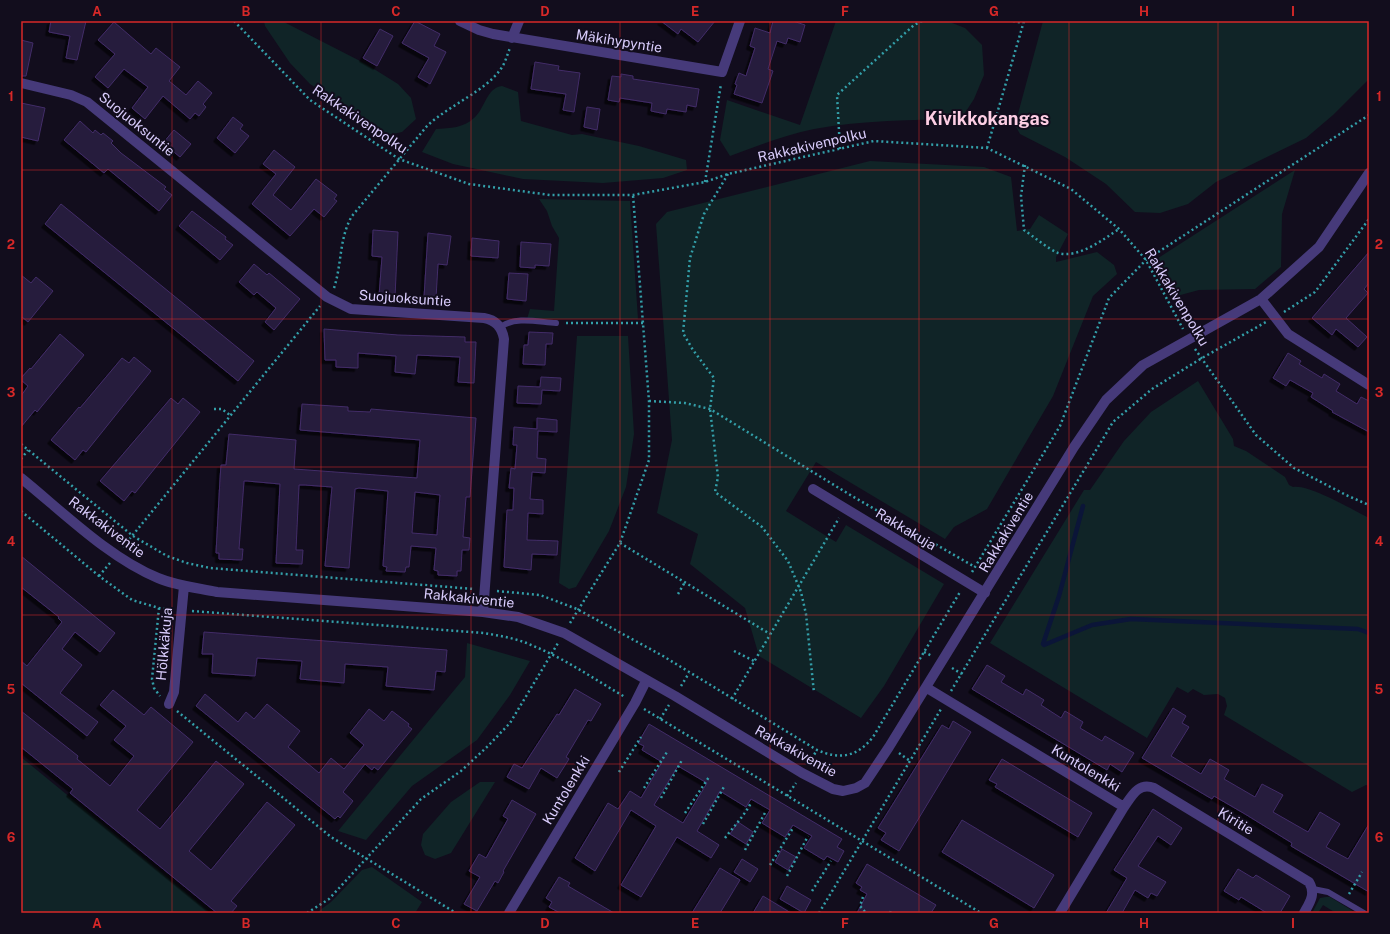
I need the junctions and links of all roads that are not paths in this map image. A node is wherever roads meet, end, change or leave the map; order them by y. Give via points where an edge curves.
1 (460, 21) edge
2 (519, 21) edge
3 (740, 21) edge
4 (512, 38) junction
5 (21, 83) edge
6 (1369, 173) edge
7 (1261, 299) junction
8 (556, 323) road end
9 (500, 327) junction
10 (1369, 385) edge
11 (21, 478) edge
12 (813, 489) dead end
13 (184, 586) junction
14 (985, 593) junction
15 (483, 612) junction
16 (646, 681) junction
17 (927, 688) junction
18 (169, 704) road end
19 (1124, 807) junction
20 (1313, 889) junction
21 (509, 913) edge
22 (1060, 913) edge
23 (1304, 913) edge
24 (1364, 913) edge

1 - 4 street, Mäkihypyntie via 479,30
2 - 4 street
3 - 4 street, Mäkihypyntie via 722,72
5 - 9 street, Suojuoksuntie via 71,95 87,102 328,297 351,309 484,318 496,322
6 - 7 street, Rakkakiventie via 1319,247
7 - 10 street via 1288,334
7 - 14 street, Rakkakiventie via 1143,365 1106,400 1074,447
8 - 9 lane via 515,320
9 - 15 street via 504,339
11 - 13 street, Rakkakiventie via 134,567
12 - 14 street, Rakkakuja
13 - 15 street, Rakkakiventie via 217,592
13 - 18 street, Hölkkäkuja via 174,692
14 - 17 street, Rakkakiventie
15 - 16 street, Rakkakiventie via 518,617 564,633
16 - 17 street, Rakkakiventie via 802,773 833,789 843,791 865,783
16 - 21 street, Kuntolenkki
17 - 19 street, Kuntolenkki
19 - 20 street, Kiritie via 1134,792 1140,788 1154,788 1304,878
19 - 22 street, Kuntolenkki
20 - 23 street via 1311,901
20 - 24 lane via 1328,892

